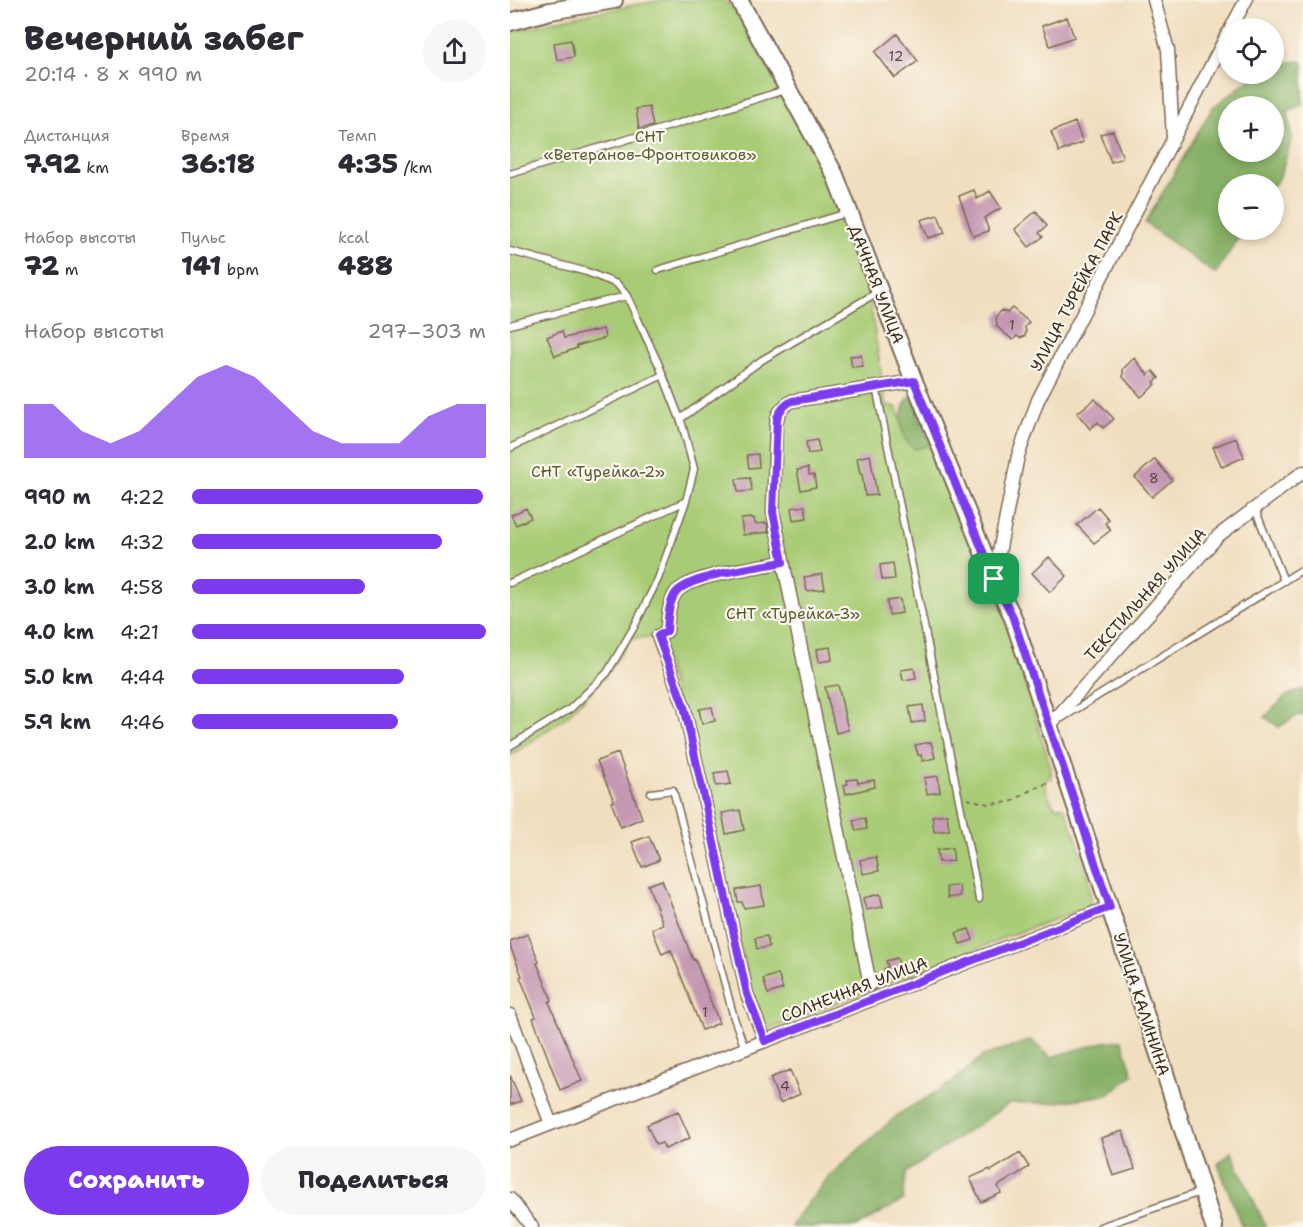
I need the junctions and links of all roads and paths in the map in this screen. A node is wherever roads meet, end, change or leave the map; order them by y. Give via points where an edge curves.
1 (614, 0) edge
2 (739, 0) edge
3 (1154, 0) edge
4 (1246, 0) edge
5 (1236, 18) edge
6 (510, 22) edge
7 (1218, 52) edge
8 (789, 89) junction
9 (1173, 139) junction
10 (510, 174) edge
11 (850, 212) junction
12 (510, 251) edge
13 (658, 270) dead end
14 (877, 286) junction
15 (627, 296) junction
16 (510, 325) edge
17 (663, 375) junction
18 (914, 381) junction
19 (876, 387) junction
20 (680, 419) junction
21 (510, 448) edge
22 (1303, 472) edge
23 (686, 501) junction
24 (1254, 509) junction
25 (783, 562) junction
26 (1303, 569) edge
27 (994, 579) junction
28 (1284, 581) junction
29 (510, 583) edge
30 (1049, 726) junction
31 (510, 746) edge
32 (1056, 781) dead end
33 (651, 793) dead end
34 (959, 796) junction
35 (979, 899) dead end
36 (1110, 907) junction
37 (870, 984) dead end
38 (510, 1015) edge
39 (765, 1041) junction
40 (745, 1049) junction
41 (551, 1124) junction
42 (510, 1140) edge
43 (1203, 1191) junction
44 (510, 1198) edge
45 (532, 1227) edge
46 (1100, 1227) edge
47 (1214, 1227) edge

1 - 6 street
2 - 8 street, ДАЧНАЯ УЛИЦА
3 - 9 street via 1168,50
4 - 5 street
7 - 9 street, УЛИЦА ТУРЕЙКА ПАРК
8 - 10 lane
8 - 11 street, ДАЧНАЯ УЛИЦА
9 - 27 street, УЛИЦА ТУРЕЙКА ПАРК via 1038,400 1018,456
11 - 13 lane
11 - 14 street, ДАЧНАЯ УЛИЦА
12 - 15 lane via 604,278 617,284
14 - 18 street, ДАЧНАЯ УЛИЦА
14 - 20 lane via 879,292 762,360
15 - 16 lane
15 - 17 lane
17 - 20 lane
17 - 21 lane
18 - 19 street
18 - 27 street, ДАЧНАЯ УЛИЦА
19 - 25 street via 792,401 780,411 773,512
19 - 34 lane
20 - 23 lane via 694,469
22 - 24 street, ТЕКСТИЛЬНАЯ УЛИЦА
23 - 29 lane
23 - 31 lane via 658,579 607,673 570,710
24 - 28 lane
24 - 30 street, ТЕКСТИЛЬНАЯ УЛИЦА via 1218,536
25 - 37 street
25 - 39 street via 684,585 671,605 667,631 658,636 684,706 747,994
26 - 28 lane
27 - 30 street, УЛИЦА КАЛИНИНА via 1012,615
28 - 30 lane
30 - 36 street, УЛИЦА КАЛИНИНА
32 - 34 path via 1011,802 989,804
33 - 40 lane via 673,790
34 - 35 lane
36 - 39 street, СОЛНЕЧНАЯ УЛИЦА
36 - 43 street, УЛИЦА КАЛИНИНА
38 - 41 street
39 - 40 street, СОЛНЕЧНАЯ УЛИЦА
40 - 41 street, СОЛНЕЧНАЯ УЛИЦА
41 - 42 street, СОЛНЕЧНАЯ УЛИЦА
43 - 46 lane
43 - 47 street, УЛИЦА КАЛИНИНА
44 - 45 street

